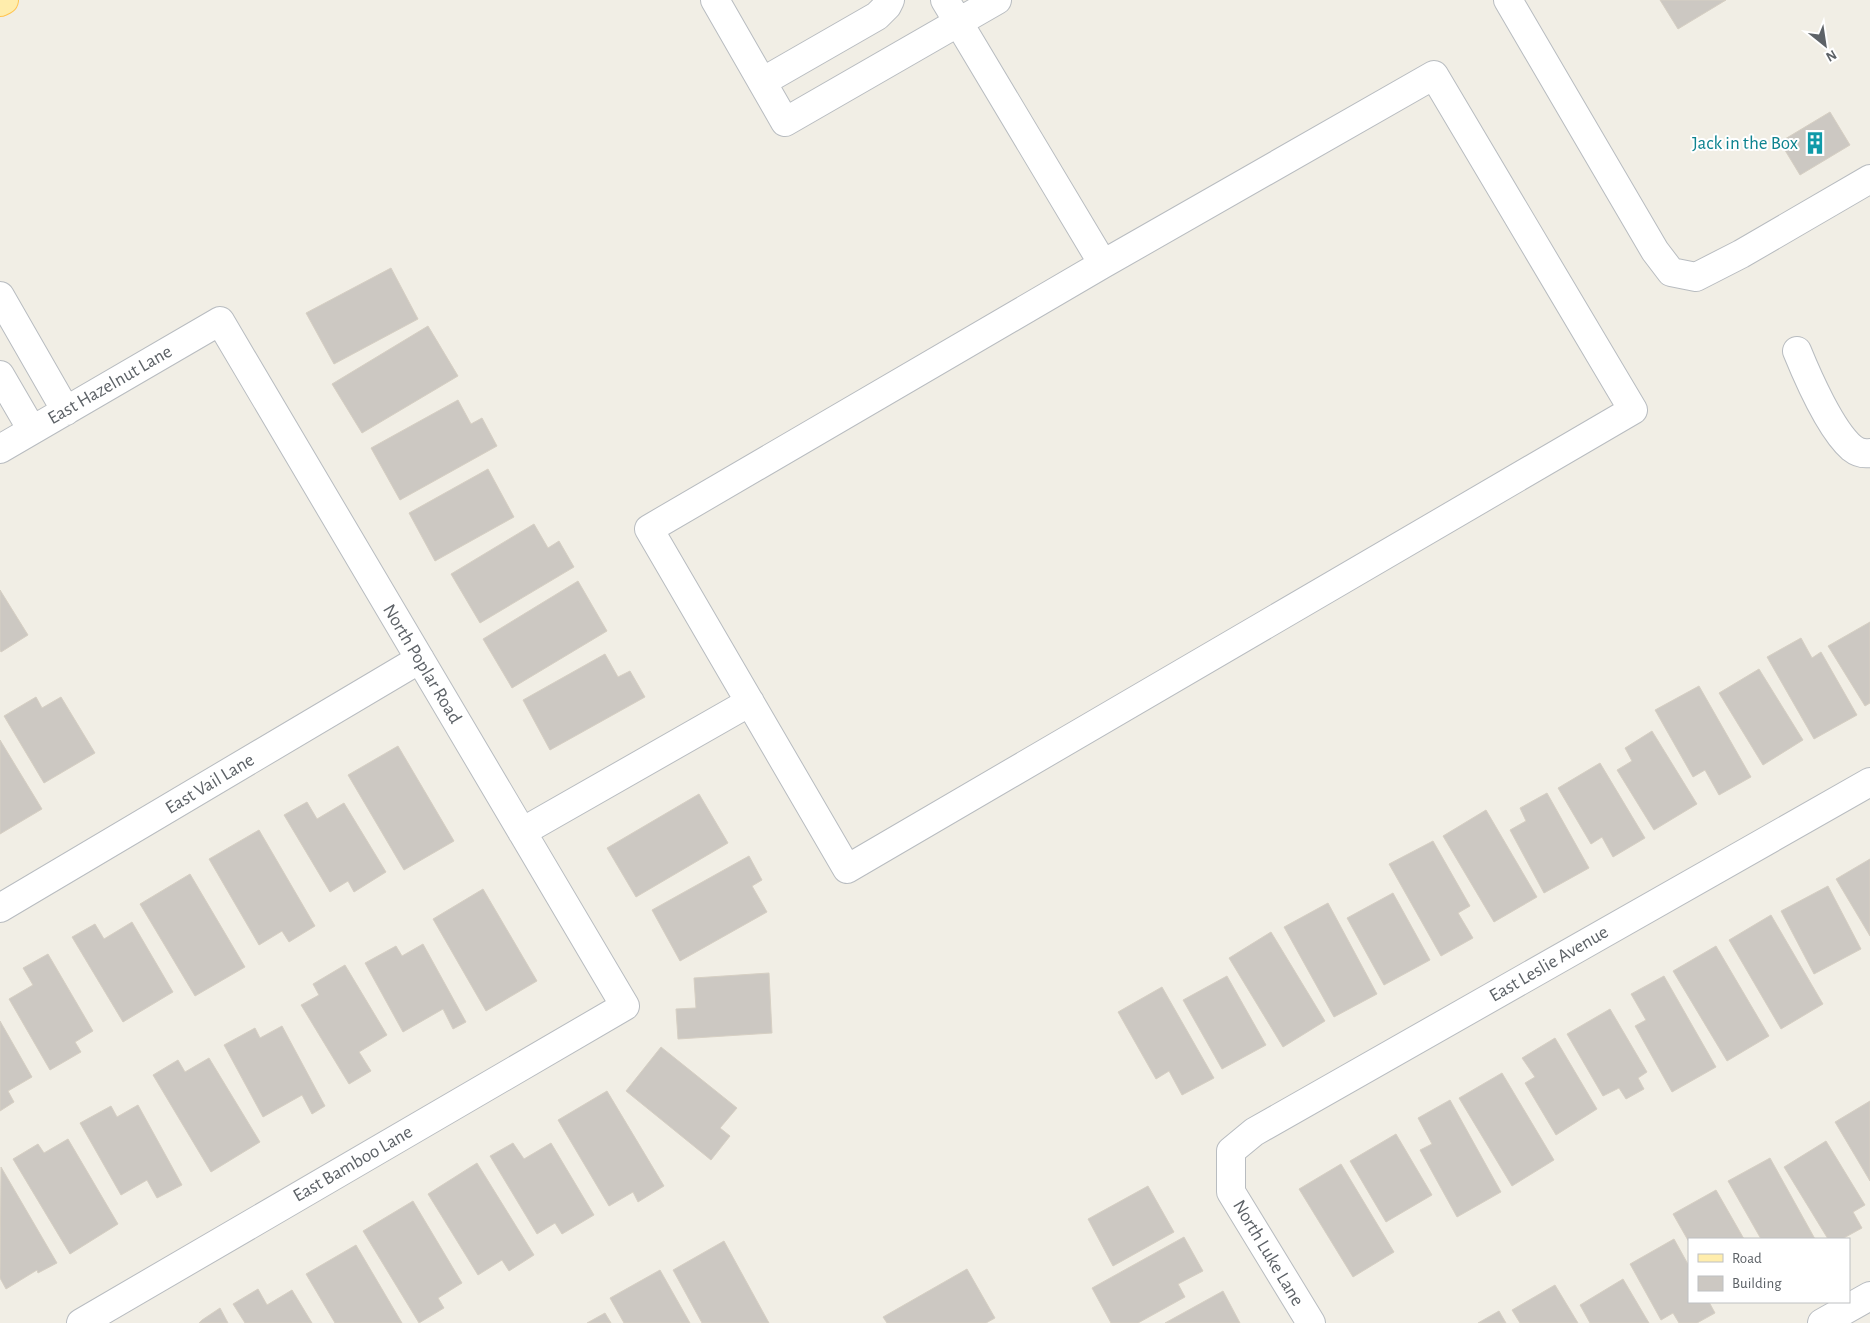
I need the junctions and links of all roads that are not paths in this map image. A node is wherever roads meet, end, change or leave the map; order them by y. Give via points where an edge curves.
1 (4, 0) edge
2 (715, 0) edge
3 (890, 0) edge
4 (996, 0) edge
5 (1508, 0) edge
6 (0, 2) edge
7 (951, 11) edge
8 (762, 82) junction
9 (1870, 179) edge
10 (1103, 264) junction
11 (0, 296) edge
12 (220, 322) joint
13 (1797, 351) dead end
14 (0, 374) edge
15 (66, 411) junction
16 (32, 430) junction
17 (0, 449) edge
18 (1870, 453) edge
19 (420, 659) junction
20 (750, 702) junction
21 (1870, 782) edge
22 (522, 832) junction
23 (0, 908) edge
24 (625, 1006) joint
25 (1231, 1151) joint
26 (1870, 1296) edge
27 (81, 1323) edge
28 (1311, 1323) edge
29 (1822, 1323) edge

1 - 6 main road
2 - 8 street
3 - 8 street via 877,16
4 - 7 street
5 - 9 street via 1655,251 1671,272 1696,277
7 - 8 street via 785,122
7 - 10 street
10 - 20 street via 649,529
10 - 20 street via 1434,75 1633,410 847,869
11 - 15 street
12 - 15 street, East Hazelnut Lane
12 - 19 street, North Poplar Road
13 - 18 street via 1809,380 1838,431 1853,449
14 - 16 street
15 - 16 street, East Hazelnut Lane
16 - 17 street, East Hazelnut Lane
19 - 22 street, North Poplar Road
19 - 23 street, East Vail Lane
20 - 22 street
21 - 25 street, East Leslie Avenue via 1254,1132
22 - 24 street, North Poplar Road
24 - 27 street, East Bamboo Lane
25 - 28 street, North Luke Lane via 1231,1192
26 - 29 street

